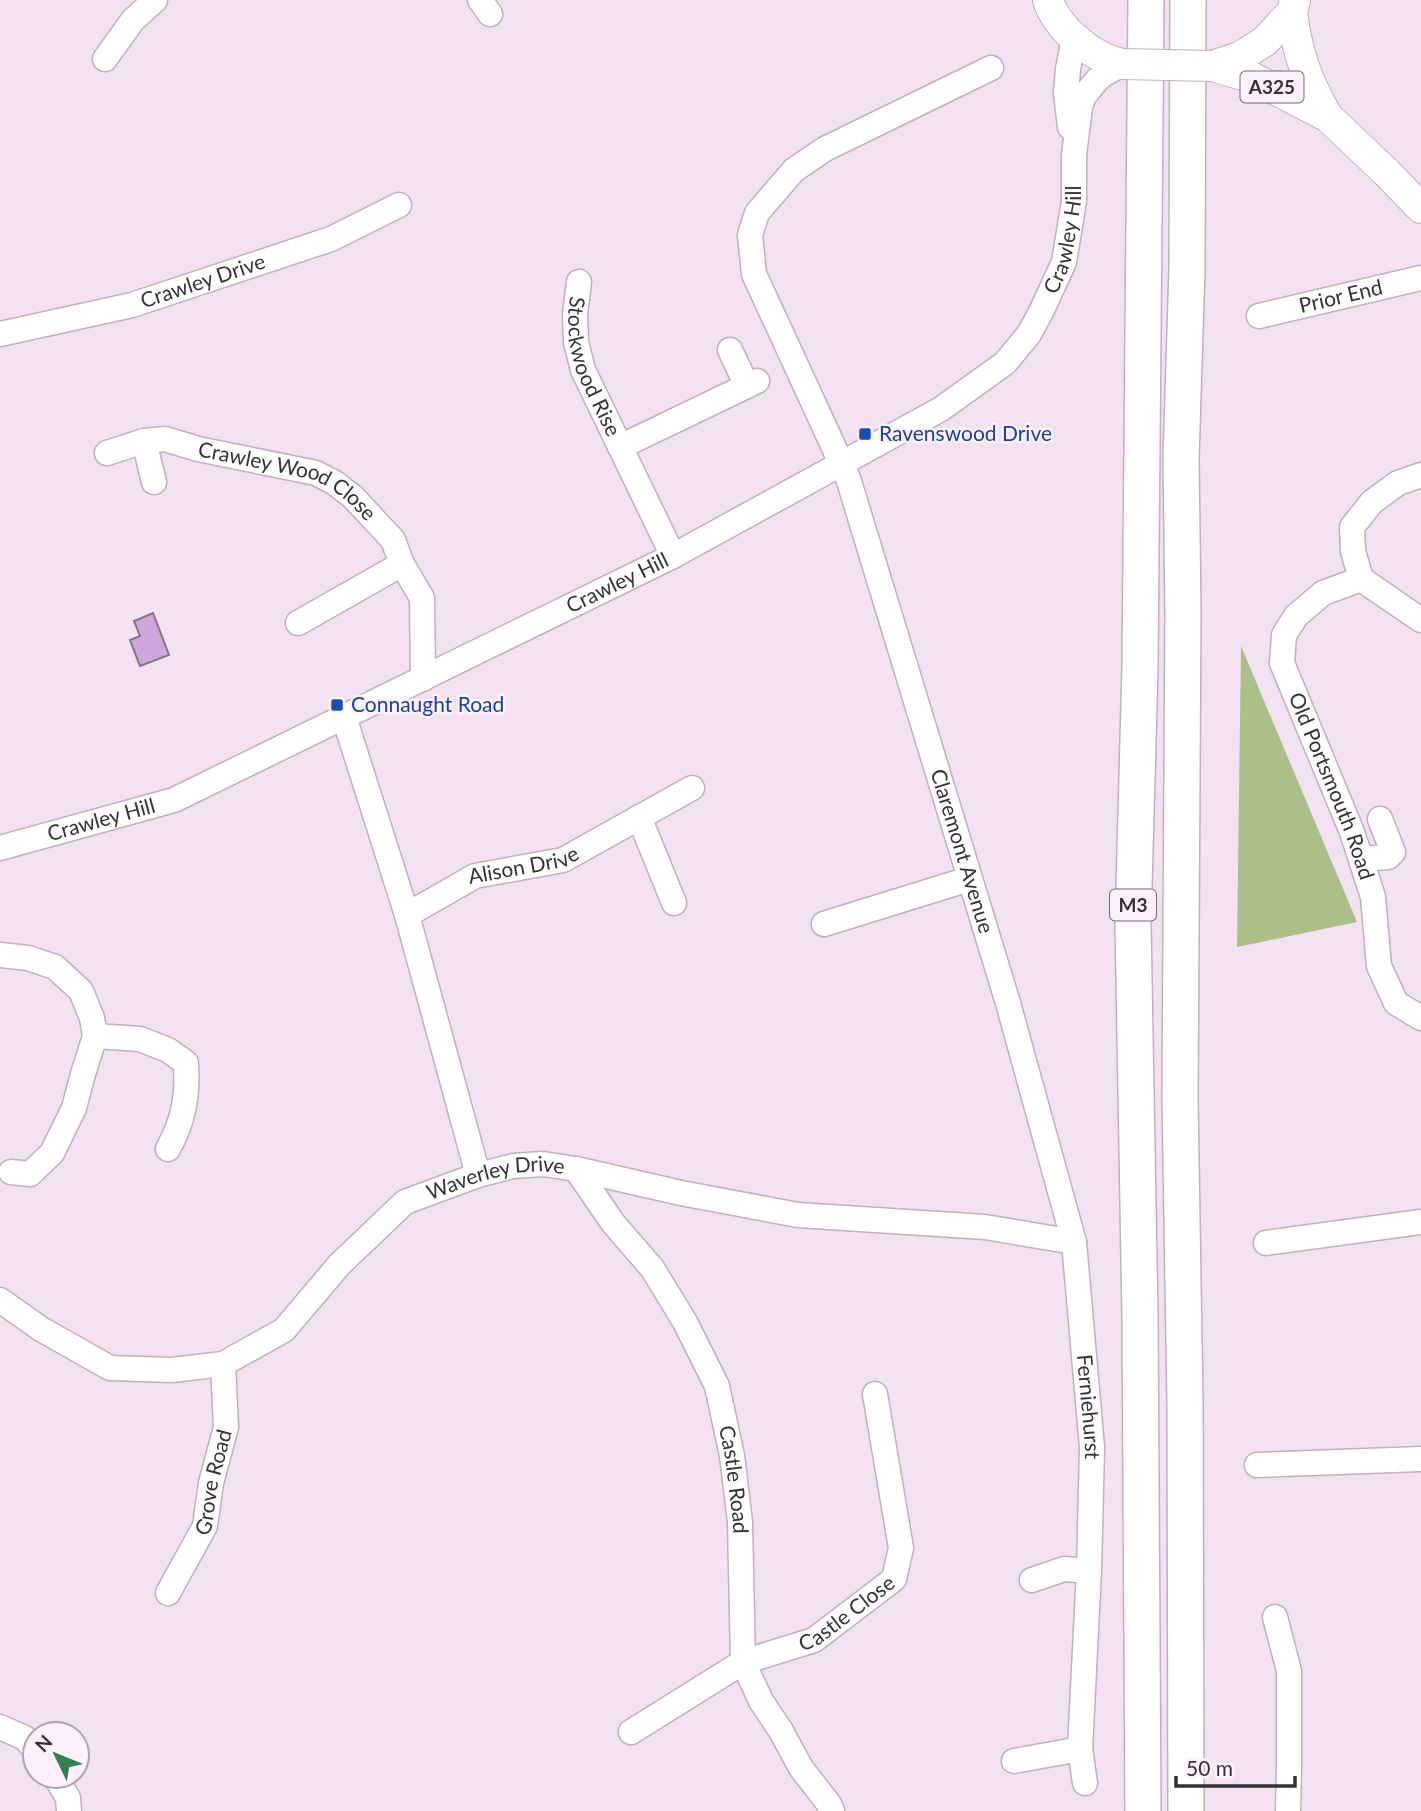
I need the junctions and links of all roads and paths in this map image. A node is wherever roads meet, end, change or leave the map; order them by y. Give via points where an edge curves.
1 (155, 0) edge
2 (1048, 0) edge
3 (1146, 0) edge
4 (1188, 0) edge
5 (1293, 6) edge
6 (1074, 38) junction
7 (105, 59) dead end
8 (1117, 65) junction
9 (1212, 66) junction
10 (991, 68) dead end
11 (1328, 117) junction
12 (1074, 155) junction
13 (399, 205) dead end
14 (1421, 208) edge
15 (1421, 278) edge
16 (579, 282) dead end
17 (1259, 316) dead end
18 (0, 334) edge
19 (730, 350) dead end
20 (144, 441) junction
21 (620, 447) junction
22 (107, 453) dead end
23 (841, 464) junction
24 (1421, 475) edge
25 (154, 482) dead end
26 (673, 556) junction
27 (402, 564) junction
28 (1361, 579) junction
29 (1421, 620) edge
30 (298, 623) dead end
31 (423, 679) junction
32 (344, 717) junction
33 (692, 788) dead end
34 (639, 817) junction
35 (1380, 819) dead end
36 (0, 848) edge
37 (1362, 859) junction
38 (970, 879) junction
39 (674, 902) dead end
40 (407, 915) junction
41 (824, 924) dead end
42 (0, 955) edge
43 (1421, 1017) edge
44 (95, 1036) junction
45 (168, 1149) dead end
46 (576, 1169) junction
47 (11, 1172) dead end
48 (478, 1175) junction
49 (1421, 1222) edge
50 (1074, 1242) junction
51 (1266, 1243) dead end
52 (0, 1300) edge
53 (223, 1364) junction
54 (875, 1394) dead end
55 (1421, 1459) edge
56 (1257, 1465) dead end
57 (1089, 1571) junction
58 (1032, 1580) dead end
59 (168, 1593) dead end
60 (1275, 1617) dead end
61 (743, 1662) junction
62 (0, 1727) edge
63 (631, 1732) dead end
64 (21, 1736) edge
65 (1080, 1749) junction
66 (1014, 1761) dead end
67 (1085, 1783) dead end
68 (63, 1790) edge
69 (69, 1811) edge
70 (832, 1811) edge
71 (1143, 1811) edge
72 (1186, 1811) edge
73 (1288, 1811) edge

1 - 7 street via 133,20
2 - 6 main road, A325
3 - 71 highway, M3 via 1133,923
4 - 72 highway, M3 via 1181,458 1180,1098
5 - 9 main road, A325 via 1265,41 1240,57
5 - 11 main road, A325 via 1301,59
6 - 8 main road, A325
6 - 12 street, Crawley Hill via 1066,93
8 - 9 main road, A325, bridge
8 - 12 street, Crawley Hill via 1084,96
9 - 11 main road, A325 via 1253,78
10 - 23 street via 825,149 794,170 757,213 750,235 754,274
11 - 14 main road, A325
12 - 23 street, Crawley Hill via 1074,201 1064,262 1029,334 1005,363 941,410
13 - 18 street, Crawley Drive via 331,239 132,305
15 - 17 street, Prior End
16 - 21 street, Stockwood Rise via 575,314 578,351
19 - 21 street, Stockwood Rise via 752,384
20 - 22 street, Crawley Wood Close
20 - 25 street
20 - 27 street, Crawley Wood Close via 165,439 317,473 353,497 393,540
21 - 26 street, Stockwood Rise
23 - 26 street, Crawley Hill
23 - 38 street, Claremont Avenue
24 - 28 street via 1398,482 1372,502 1352,527
26 - 31 street, Crawley Hill
27 - 30 street
27 - 31 street, Crawley Wood Close via 422,598
28 - 29 street
28 - 37 street, Old Portsmouth Road via 1323,593 1296,616 1284,635 1282,663
31 - 32 street, Crawley Hill
32 - 36 street, Crawley Hill via 174,800
32 - 40 street
33 - 34 street, Alison Drive
34 - 39 street
34 - 40 street, Alison Drive via 563,860 475,876
35 - 37 street via 1393,852 1388,857
37 - 43 street, Old Portsmouth Road via 1373,897 1379,966 1396,1003
38 - 41 street
38 - 50 street, Claremont Avenue
40 - 48 street
42 - 44 street via 55,967 81,991
44 - 45 street via 140,1039 186,1063 184,1110
44 - 47 street via 74,1108 52,1153 30,1174
46 - 48 street, Waverley Drive via 543,1164
46 - 50 street, Waverley Drive via 799,1215 985,1227
46 - 61 street, Castle Road via 613,1223 652,1268 717,1387 740,1522
48 - 53 street, Waverley Drive via 405,1202 339,1265 284,1330
49 - 51 street
50 - 57 street, Ferniehurst via 1092,1447
52 - 53 street, Waverley Drive via 110,1368 172,1370
53 - 59 street, Grove Road via 226,1427 205,1526
54 - 61 street, Castle Close via 901,1548 894,1580 814,1640
55 - 56 street
57 - 58 street via 1064,1569
57 - 65 street, Ferniehurst
60 - 73 street via 1289,1671
61 - 63 street, Castle Close
61 - 70 street, Castle Road via 761,1702
62 - 64 street
65 - 66 street
65 - 67 street, Ferniehurst
68 - 69 street

